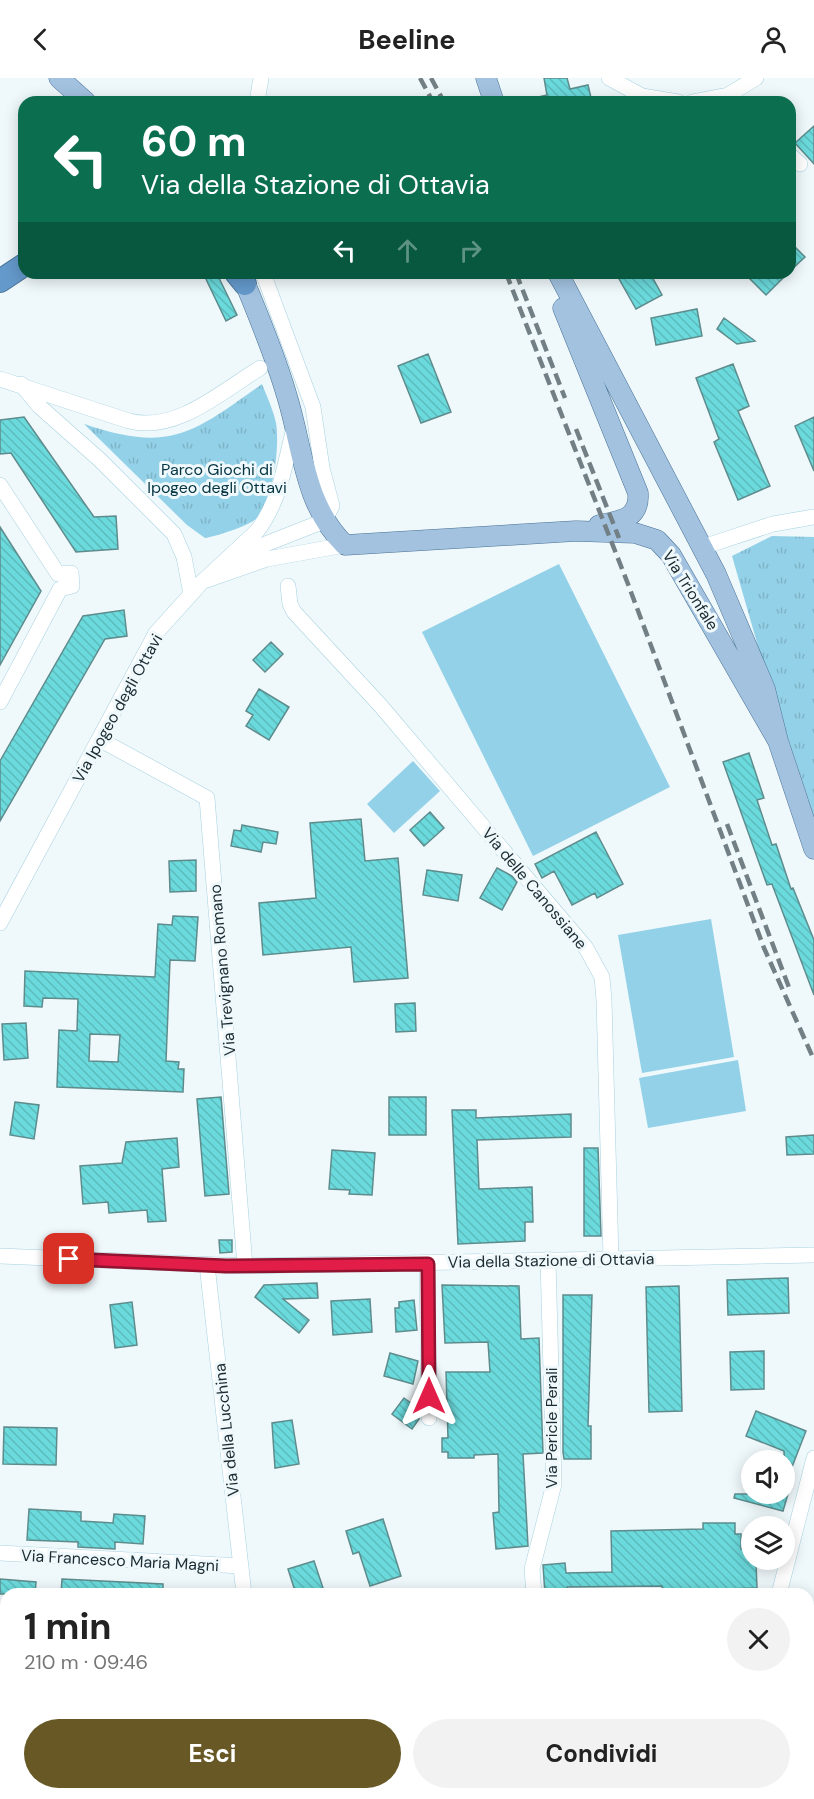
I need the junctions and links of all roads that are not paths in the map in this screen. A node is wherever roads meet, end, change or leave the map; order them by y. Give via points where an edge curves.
1 (59, 78) edge
2 (261, 78) edge
3 (486, 78) edge
4 (609, 78) edge
5 (756, 78) edge
6 (79, 96) edge
7 (259, 96) edge
8 (492, 96) edge
9 (642, 96) edge
10 (734, 96) edge
11 (18, 269) edge
12 (248, 279) edge
13 (249, 279) edge
14 (552, 279) edge
15 (561, 279) edge
16 (0, 281) edge
17 (260, 368) dead end
18 (0, 380) edge
19 (21, 384) junction
20 (294, 428) junction
21 (0, 484) edge
22 (814, 518) edge
23 (324, 521) junction
24 (576, 531) junction
25 (345, 545) junction
26 (703, 547) junction
27 (202, 582) junction
28 (288, 586) dead end
29 (190, 594) junction
30 (0, 702) edge
31 (99, 740) junction
32 (778, 741) junction
33 (814, 849) edge
34 (0, 923) edge
35 (814, 1255) edge
36 (0, 1256) edge
37 (611, 1258) junction
38 (548, 1259) junction
39 (428, 1264) junction
40 (207, 1265) junction
41 (245, 1266) junction
42 (429, 1418) dead end
43 (814, 1458) edge
44 (0, 1553) edge
45 (241, 1566) junction
46 (243, 1588) edge
47 (533, 1588) edge
48 (781, 1588) edge

1 - 6 main road
2 - 7 street
3 - 8 main road
4 - 9 street
5 - 10 street
11 - 16 highway
12 - 20 main road
13 - 23 street via 315,415 331,501 331,511
14 - 24 main road via 638,497 637,509 629,517
15 - 26 main road, Via Trionfale
17 - 19 street via 182,415 150,423 129,421
18 - 19 street
19 - 29 street via 39,406 174,534 184,557
20 - 23 main road via 309,486
20 - 27 street via 267,518
21 - 30 street via 58,574 70,573 72,586 60,589
22 - 26 street, Via Trionfale via 773,524
23 - 25 main road
23 - 27 street via 252,551
24 - 25 main road, Via Ipogeo degli Ottavi
24 - 32 main road, Via Trionfale via 644,534 660,542
25 - 27 street, Via Ipogeo degli Ottavi via 267,559
26 - 32 main road, Via Trionfale via 765,689
27 - 29 street, Via Ipogeo degli Ottavi
28 - 37 street, Via delle Canossiane via 294,612 380,705 598,966 604,1000
29 - 31 street, Via Ipogeo degli Ottavi via 156,633
31 - 34 street, Via Ipogeo degli Ottavi
31 - 41 street, Via Trevignano Romano via 207,798
32 - 33 main road, Via Trionfale
35 - 37 street, Via della Stazione di Ottavia
36 - 40 street, Via della Stazione di Ottavia
37 - 38 street, Via della Stazione di Ottavia
38 - 39 street, Via della Stazione di Ottavia
38 - 47 street, Via Pericle Perali via 554,1484 531,1569
39 - 41 street, Via della Stazione di Ottavia
39 - 42 street
40 - 41 street, Via della Stazione di Ottavia
40 - 45 street, Via della Lucchina
43 - 48 street
44 - 45 street, Via Francesco Maria Magni
45 - 46 street, Via della Lucchina

